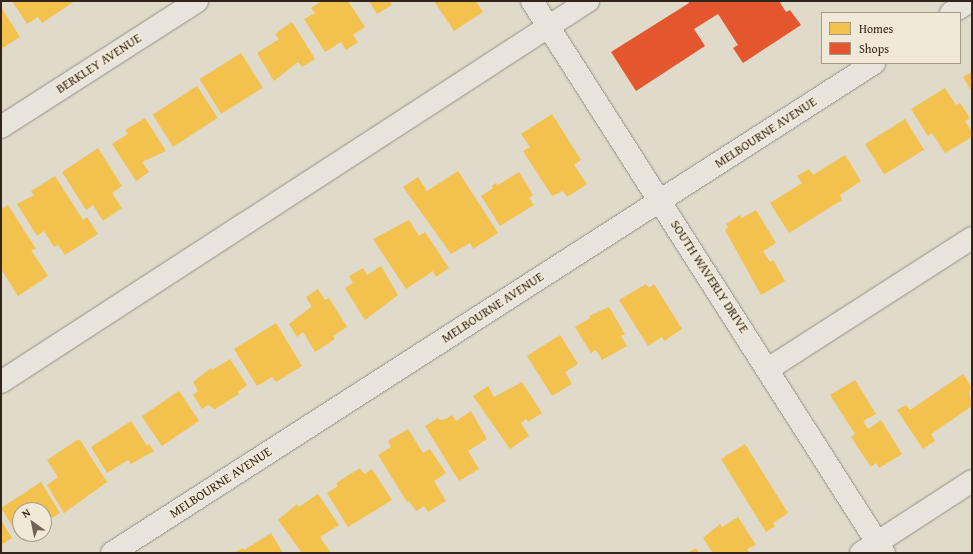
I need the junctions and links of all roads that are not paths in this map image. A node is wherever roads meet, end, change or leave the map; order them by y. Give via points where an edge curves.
1 (197, 1) edge
2 (532, 1) edge
3 (588, 1) edge
4 (970, 1) edge
5 (953, 12) edge
6 (548, 26) junction
7 (872, 64) edge
8 (1, 127) edge
9 (660, 201) junction
10 (972, 238) edge
11 (768, 369) junction
12 (1, 382) edge
13 (972, 481) edge
14 (874, 550) edge
15 (112, 553) edge

1 - 8 street, BERKLEY AVENUE
2 - 6 street, SOUTH WAVERLY DRIVE
3 - 6 street
4 - 5 street
6 - 9 street, SOUTH WAVERLY DRIVE
6 - 12 street
7 - 9 street, MELBOURNE AVENUE
9 - 11 street, SOUTH WAVERLY DRIVE
9 - 15 street, MELBOURNE AVENUE
10 - 11 street
11 - 14 street, SOUTH WAVERLY DRIVE
13 - 14 street

